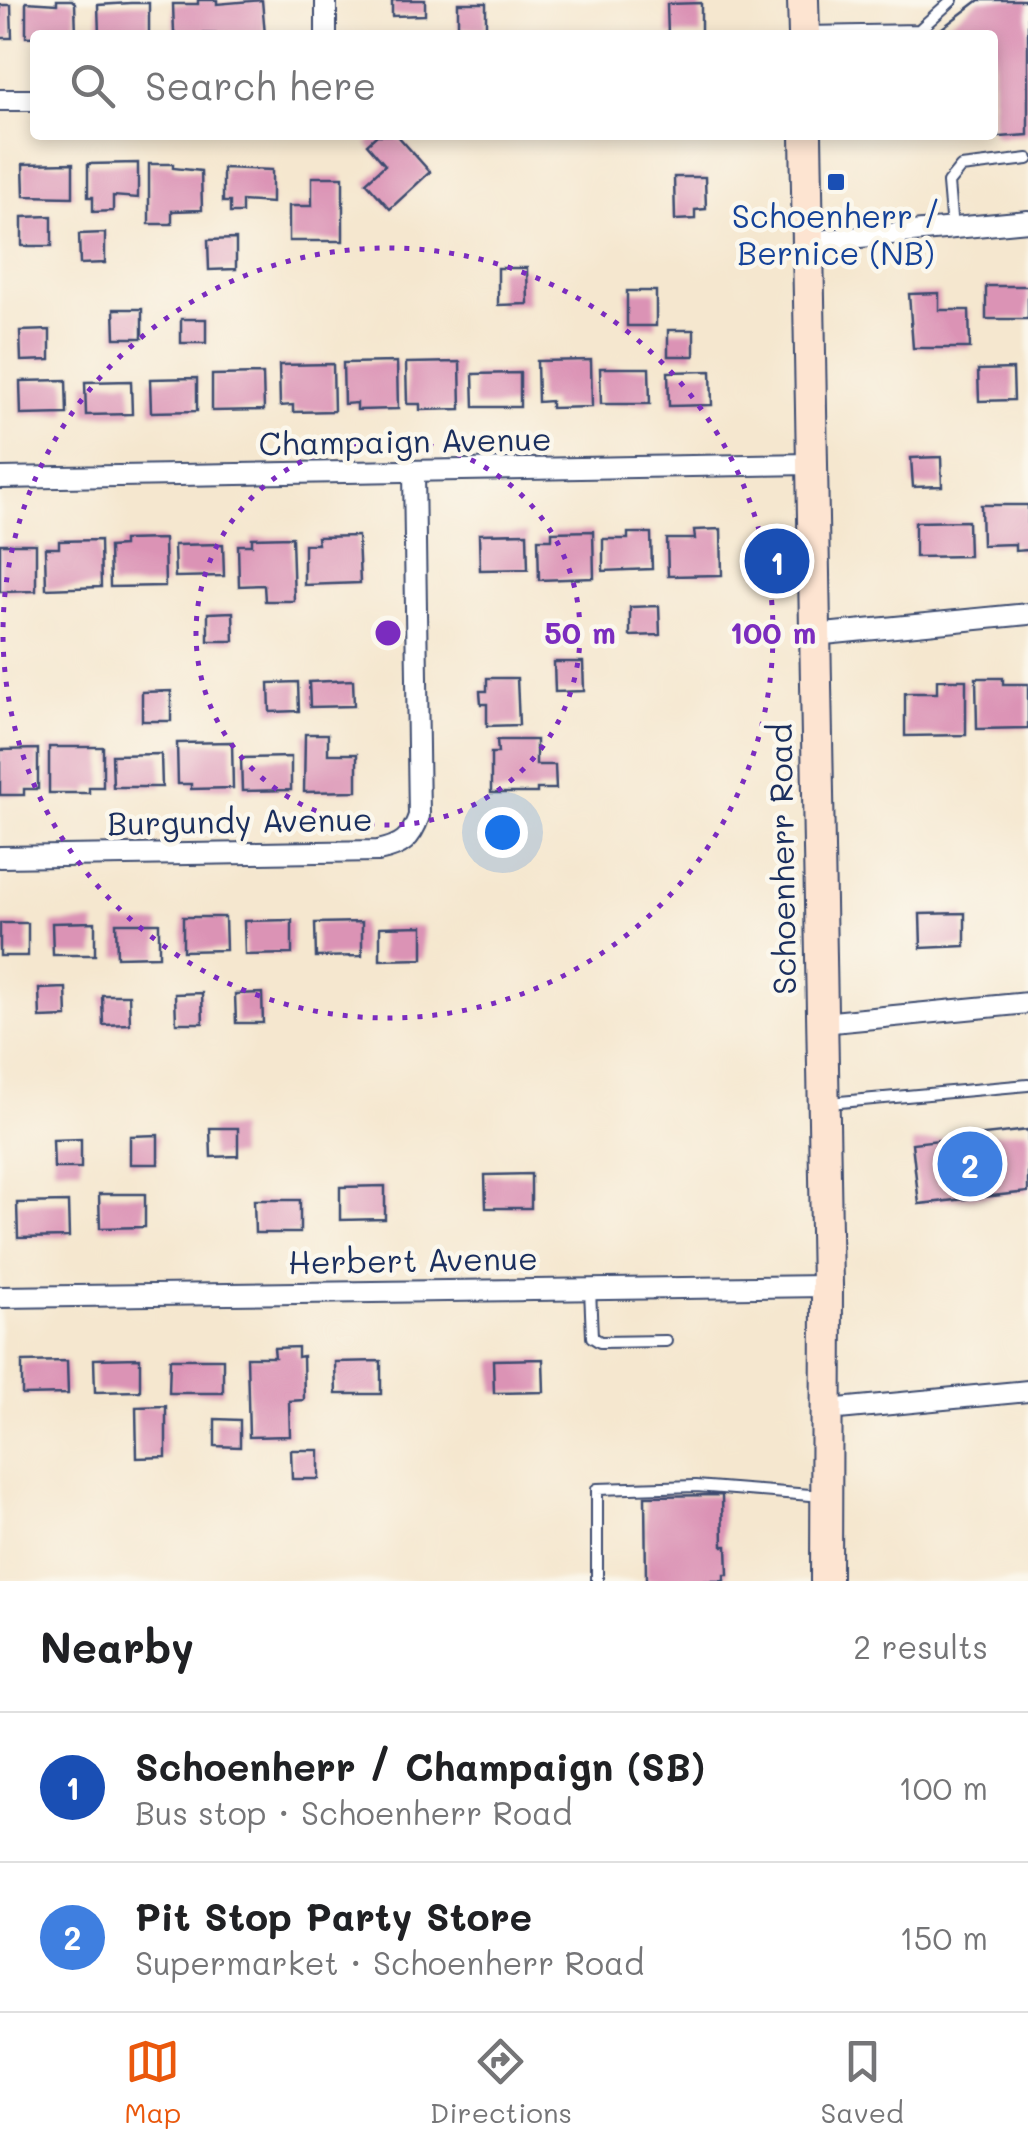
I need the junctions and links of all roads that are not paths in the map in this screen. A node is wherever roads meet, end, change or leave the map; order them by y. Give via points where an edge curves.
1 (326, 0) edge
2 (803, 0) edge
3 (952, 0) edge
4 (326, 30) edge
5 (804, 30) edge
6 (919, 30) edge
7 (0, 100) edge
8 (30, 100) edge
9 (806, 140) edge
10 (1028, 160) edge
11 (1028, 221) edge
12 (952, 230) junction
13 (807, 242) junction
14 (811, 464) junction
15 (414, 472) junction
16 (0, 478) edge
17 (1028, 614) edge
18 (814, 635) junction
19 (0, 856) edge
20 (1028, 1003) edge
21 (822, 1024) junction
22 (1028, 1085) edge
23 (823, 1103) junction
24 (827, 1286) junction
25 (590, 1288) junction
26 (0, 1297) edge
27 (666, 1342) dead end
28 (1028, 1392) edge
29 (828, 1410) junction
30 (825, 1497) junction
31 (597, 1581) edge
32 (826, 1581) edge

1 - 4 street
2 - 5 main road
3 - 6 lane
7 - 8 street
9 - 13 main road, Schoenherr Road
10 - 12 lane via 961,167 948,183
11 - 12 street
12 - 13 street
13 - 14 main road, Schoenherr Road
14 - 15 street, Champaign Avenue
14 - 18 main road, Schoenherr Road
15 - 16 street, Champaign Avenue
15 - 19 street, Burgundy Avenue via 419,816 412,836 378,851
17 - 18 street
18 - 21 main road, Schoenherr Road
20 - 21 street
21 - 23 main road, Schoenherr Road
22 - 23 lane
23 - 24 main road, Schoenherr Road
24 - 25 street, Herbert Avenue
24 - 29 main road, Schoenherr Road
25 - 26 street, Herbert Avenue
25 - 27 lane via 592,1337
28 - 29 street
29 - 30 main road, Schoenherr Road
30 - 31 lane via 696,1486 597,1488
30 - 32 main road, Schoenherr Road

